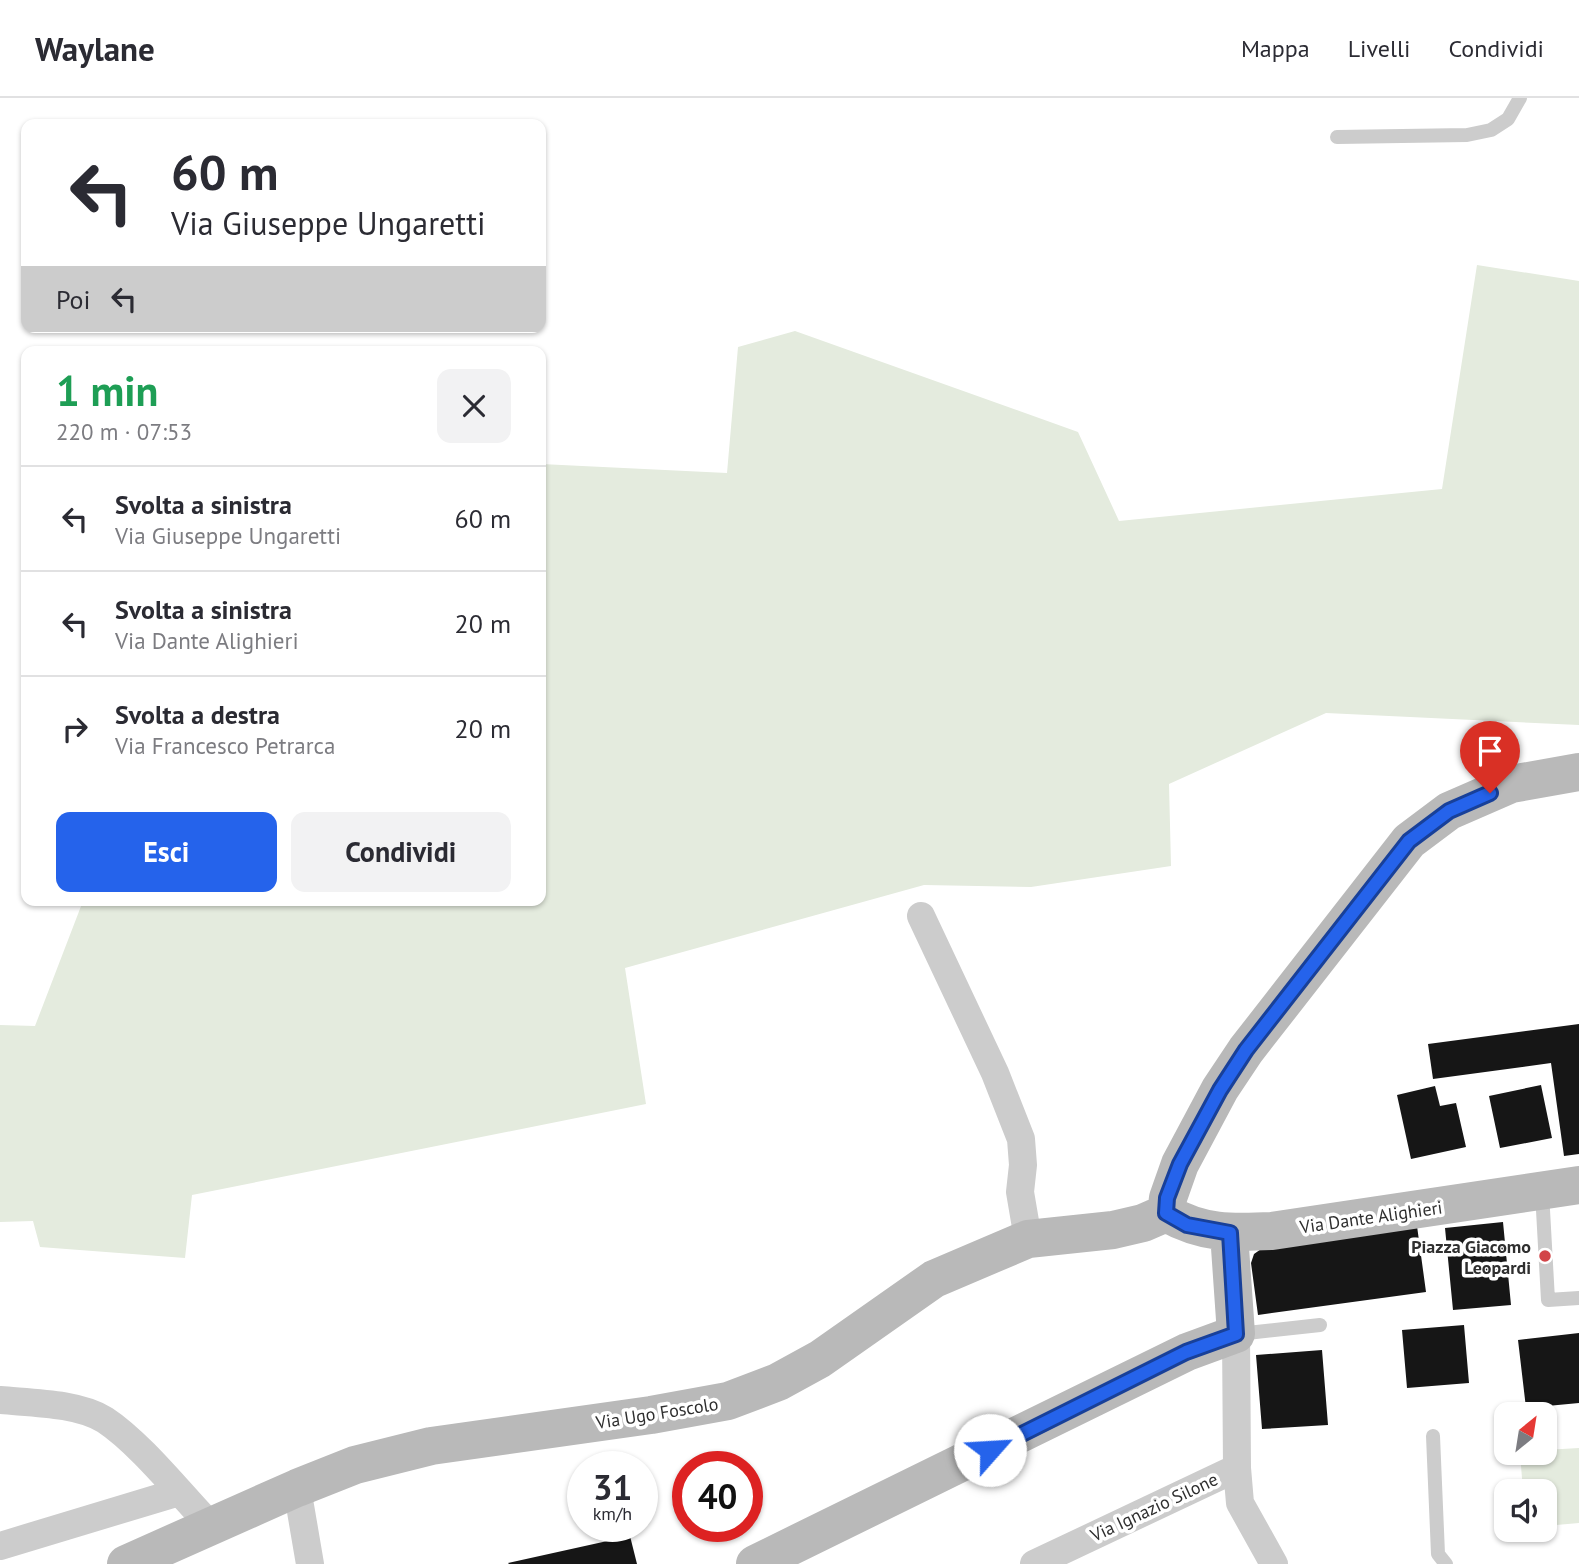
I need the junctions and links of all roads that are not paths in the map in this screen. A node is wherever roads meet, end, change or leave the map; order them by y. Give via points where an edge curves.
1 (1521, 98) edge
2 (1337, 137) dead end
3 (1579, 772) edge
4 (921, 916) dead end
5 (1579, 1185) edge
6 (1542, 1191) junction
7 (1166, 1213) junction
8 (1230, 1233) junction
9 (1028, 1239) junction
10 (1579, 1298) edge
11 (1320, 1325) dead end
12 (1236, 1334) junction
13 (0, 1400) edge
14 (1433, 1436) dead end
15 (1237, 1468) junction
16 (297, 1488) junction
17 (178, 1492) junction
18 (211, 1526) junction
19 (0, 1546) edge
20 (126, 1564) edge
21 (310, 1564) edge
22 (755, 1564) edge
23 (1034, 1564) edge
24 (1274, 1564) edge
25 (1446, 1564) edge

1 - 2 lane via 1508,118 1491,130 1467,135
3 - 7 street via 1511,784 1449,811 1409,841 1240,1060 1180,1164
4 - 9 street via 1021,1139 1020,1192
5 - 6 street, Via Dante Alighieri
6 - 8 street, Via Dante Alighieri via 1272,1231
6 - 10 lane via 1548,1300
7 - 8 street, Via Dante Alighieri via 1187,1225
7 - 9 street, Via Ugo Foscolo via 1113,1230
8 - 12 street
9 - 16 street, Via Ugo Foscolo via 934,1279 820,1359 728,1401 431,1446 355,1465
11 - 12 lane
12 - 15 street
12 - 22 street via 1186,1352
13 - 17 street via 66,1407 103,1419 133,1443
14 - 25 lane via 1438,1554
15 - 23 street, Via Ignazio Silone
15 - 24 street via 1240,1503
16 - 18 street, Via Ugo Foscolo
16 - 21 street
17 - 18 street
17 - 19 street
18 - 20 street, Via Ugo Foscolo

